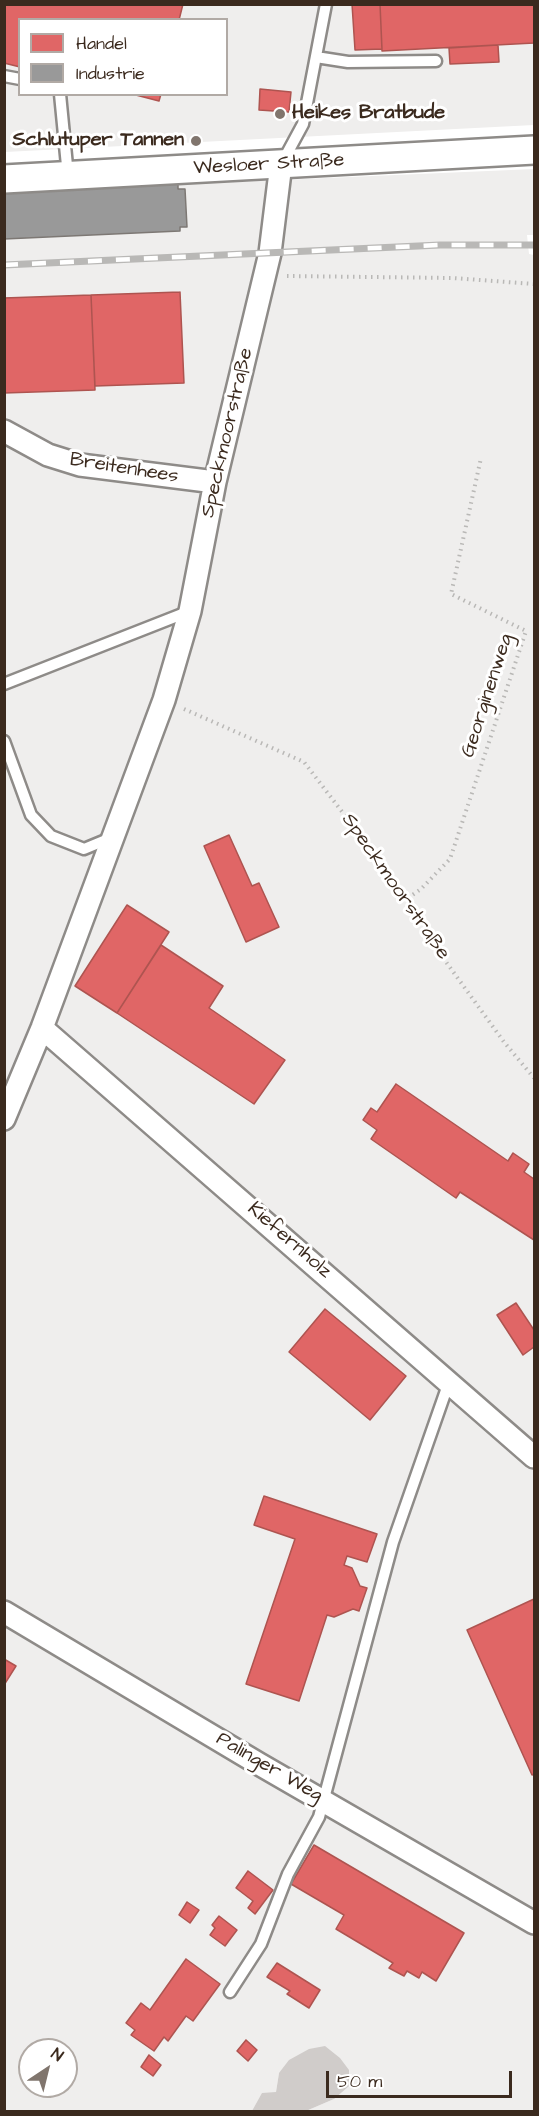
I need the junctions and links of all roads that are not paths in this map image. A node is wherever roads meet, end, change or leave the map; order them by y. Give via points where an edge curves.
1 (326, 4) edge
2 (316, 57) junction
3 (436, 61) dead end
4 (60, 96) edge
5 (534, 150) edge
6 (281, 164) junction
7 (68, 176) junction
8 (4, 179) edge
9 (4, 430) edge
10 (215, 482) junction
11 (190, 611) junction
12 (4, 684) edge
13 (4, 741) edge
14 (113, 837) junction
15 (42, 1028) junction
16 (4, 1119) edge
17 (449, 1383) junction
18 (534, 1457) edge
19 (4, 1612) edge
20 (322, 1798) junction
21 (534, 1923) edge
22 (230, 1992) dead end

1 - 2 lane
2 - 3 lane via 348,62
2 - 6 lane via 303,124
4 - 7 lane
5 - 6 street, Wesloer Straße
6 - 7 street, Wesloer Straße
6 - 10 street, Speckmoorstraße via 265,276
7 - 8 street, Wesloer Straße
9 - 10 street, Breitenhees via 48,455 80,465
10 - 11 street, Speckmoorstraße
11 - 12 lane
11 - 14 street, Speckmoorstraße via 164,700
13 - 14 lane via 31,815 51,836 84,849
14 - 15 street, Speckmoorstraße
15 - 16 street, Speckmoorstraße
15 - 17 street, Kiefernholz
17 - 18 street, Kiefernholz
17 - 20 lane via 393,1542
19 - 20 street, Palinger Weg
20 - 21 street, Palinger Weg
20 - 22 lane via 319,1817 288,1874 261,1944

